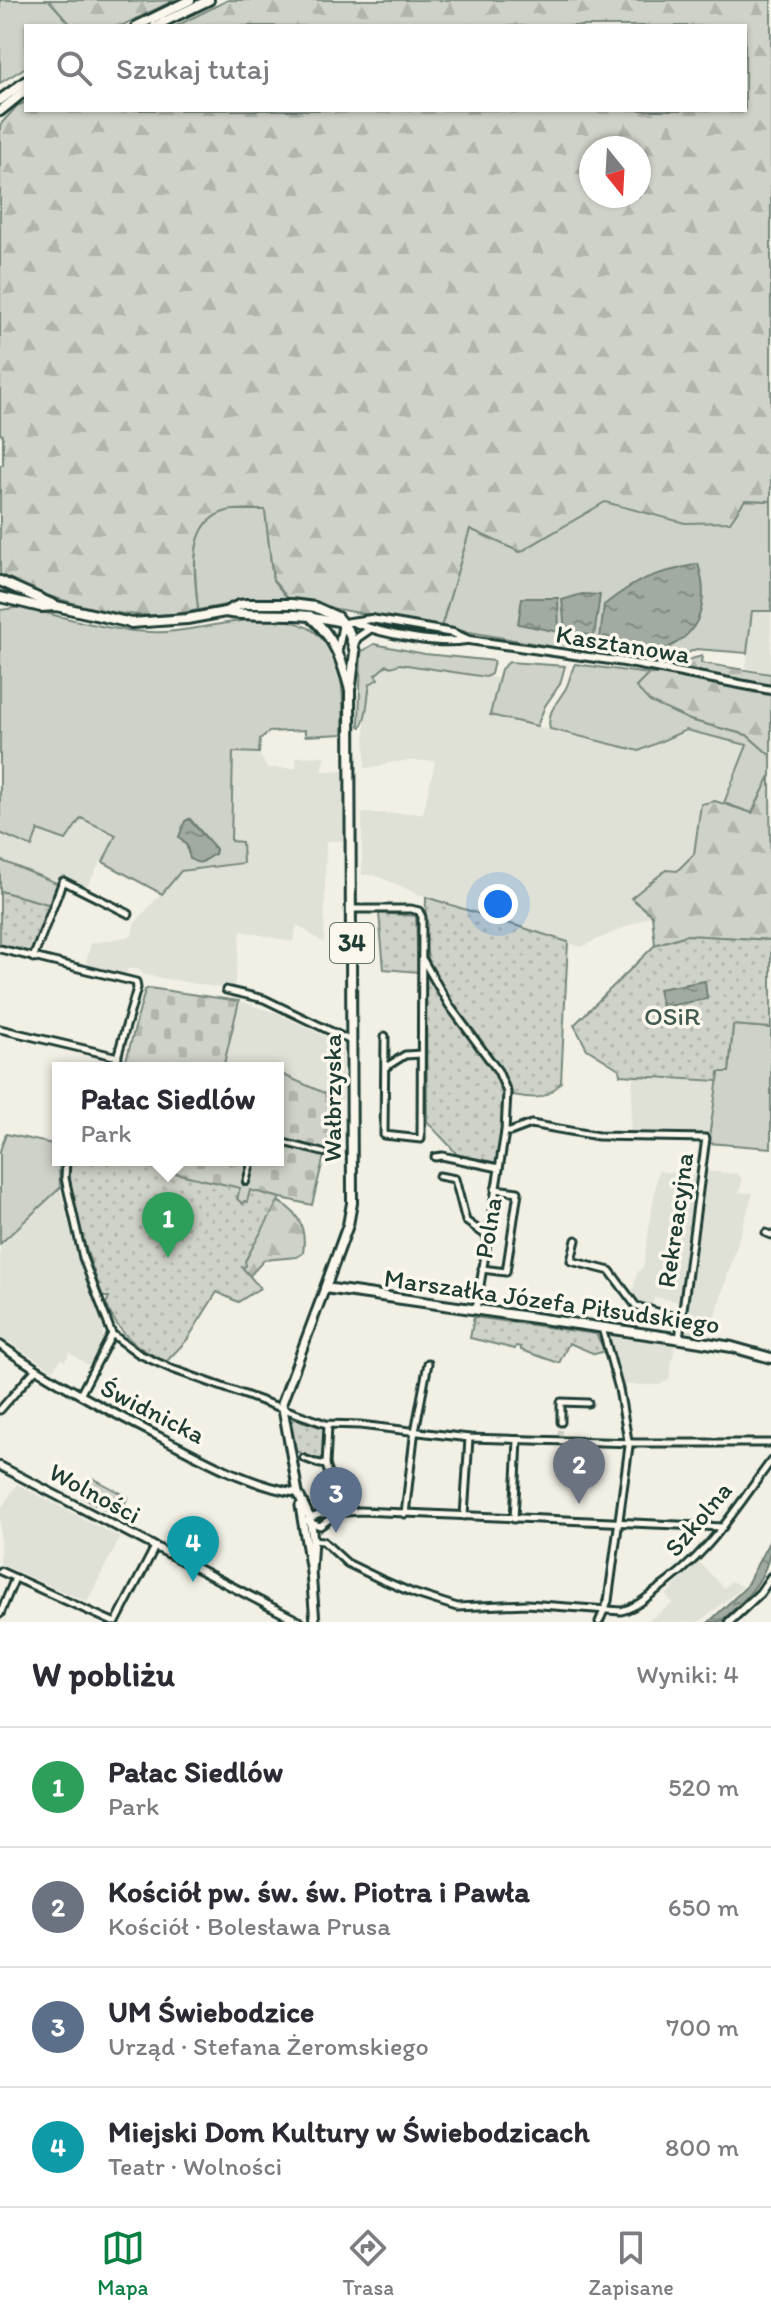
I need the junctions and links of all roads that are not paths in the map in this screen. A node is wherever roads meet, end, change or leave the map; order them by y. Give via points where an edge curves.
1 (190, 0) edge
2 (209, 0) edge
3 (141, 24) edge
4 (159, 24) edge
5 (24, 82) edge
6 (24, 92) edge
7 (0, 100) edge
8 (0, 111) edge
9 (1, 583) edge
10 (0, 597) edge
11 (15, 602) junction
12 (0, 605) edge
13 (56, 606) junction
14 (225, 612) junction
15 (310, 616) junction
16 (348, 622) junction
17 (370, 629) junction
18 (469, 640) junction
19 (354, 645) junction
20 (338, 650) junction
21 (350, 690) junction
22 (771, 690) edge
23 (352, 909) junction
24 (129, 914) dead end
25 (0, 949) edge
26 (33, 958) junction
27 (423, 960) junction
28 (226, 990) dead end
29 (0, 1029) edge
30 (385, 1036) dead end
31 (352, 1041) junction
32 (421, 1054) junction
33 (118, 1057) junction
34 (116, 1062) edge
35 (385, 1067) junction
36 (505, 1132) junction
37 (284, 1143) edge
38 (324, 1153) dead end
39 (435, 1157) dead end
40 (66, 1166) edge
41 (250, 1166) edge
42 (499, 1168) junction
43 (439, 1176) dead end
44 (246, 1182) dead end
45 (495, 1189) junction
46 (487, 1236) junction
47 (576, 1240) dead end
48 (482, 1269) junction
49 (325, 1288) junction
50 (476, 1311) junction
51 (682, 1319) junction
52 (602, 1328) junction
53 (112, 1334) junction
54 (679, 1339) junction
55 (0, 1345) edge
56 (771, 1358) edge
57 (428, 1363) dead end
58 (35, 1370) junction
59 (80, 1396) junction
60 (588, 1403) dead end
61 (282, 1409) junction
62 (0, 1410) edge
63 (561, 1422) tunnel mouth
64 (328, 1425) junction
65 (415, 1432) junction
66 (469, 1438) junction
67 (518, 1440) junction
68 (628, 1443) junction
69 (771, 1443) edge
70 (303, 1458) dead end
71 (771, 1461) edge
72 (316, 1463) joint
73 (326, 1465) junction
74 (0, 1466) edge
75 (298, 1494) junction
76 (341, 1512) junction
77 (405, 1514) junction
78 (464, 1516) junction
79 (514, 1519) junction
80 (308, 1521) junction
81 (619, 1522) junction
82 (320, 1526) junction
83 (723, 1527) junction
84 (315, 1540) junction
85 (155, 1547) junction
86 (0, 1571) edge
87 (771, 1577) edge
88 (15, 1578) junction
89 (605, 1609) junction
90 (0, 1614) edge
91 (114, 1622) edge
92 (300, 1622) edge
93 (315, 1622) edge
94 (599, 1622) edge
95 (729, 1622) edge

1 - 3 main road
2 - 4 main road
5 - 7 main road
6 - 8 main road
9 - 13 main road
10 - 11 main road
11 - 12 main road
11 - 13 main road
13 - 14 main road via 131,623
14 - 15 main road
14 - 16 main road via 239,605 291,604
15 - 16 street, Kasztanowa
15 - 20 main road, Wałbrzyska / 34
16 - 17 street, Kasztanowa
16 - 18 street, Kasztanowa via 371,619
16 - 19 main road
16 - 20 street
17 - 18 street, Kasztanowa via 452,643
17 - 19 street
18 - 22 street, Kasztanowa
19 - 21 main road, Wałbrzyska / 34
20 - 21 main road, Wałbrzyska / 34
21 - 23 main road, Wałbrzyska / 34
23 - 27 street via 419,911
23 - 31 main road, Wałbrzyska / 34
24 - 26 street via 63,881
25 - 26 street
26 - 33 street via 136,982
27 - 32 street
27 - 36 street, Polna via 505,1085
28 - 31 street via 264,999
29 - 33 street
30 - 35 street
31 - 49 main road, Wałbrzyska / 34 via 351,1214
32 - 35 street via 405,1055
32 - 35 street via 421,1139 384,1135
33 - 34 street
36 - 42 street, Polna
36 - 51 street, Rekreacyjna via 531,1124 598,1136 706,1138
37 - 38 street
39 - 42 street
40 - 53 street via 83,1258
41 - 44 street
42 - 45 street, Polna
43 - 46 street via 455,1179 466,1221
45 - 46 street, Polna
45 - 48 street, Polna via 518,1192 506,1272
46 - 48 street, Polna
47 - 51 street, Rekreacyjna via 571,1261 610,1271 636,1306
48 - 50 street, Polna
49 - 50 main road, Marszałka Józefa Piłsudskiego
49 - 61 main road, Wałbrzyska
50 - 52 main road, Marszałka Józefa Piłsudskiego
51 - 54 street, Rekreacyjna
52 - 54 main road, Marszałka Józefa Piłsudskiego
52 - 68 street
53 - 59 street
53 - 61 street via 139,1354
54 - 56 main road, Marszałka Józefa Piłsudskiego
55 - 58 street, Świdnicka
57 - 65 street
58 - 59 street, Świdnicka
58 - 62 street
59 - 75 street, Świdnicka via 255,1483
60 - 63 street via 561,1402
61 - 64 street
61 - 75 main road, Wałbrzyska
64 - 65 street
64 - 73 street
65 - 66 street
65 - 77 street
66 - 67 street
66 - 78 street
67 - 68 street
67 - 79 street
68 - 69 street
68 - 81 street
70 - 72 street
71 - 83 street, Szkolna
72 - 73 street
73 - 76 street
74 - 85 street, Wolności
75 - 80 main road, Wałbrzyska
76 - 77 street
76 - 80 street via 314,1515
76 - 82 street
77 - 78 street
78 - 79 street
79 - 81 street
80 - 82 street
80 - 84 main road, Wałbrzyska
81 - 83 street
81 - 89 street
82 - 84 street
83 - 89 street, Szkolna via 666,1585 627,1610
84 - 89 street, Szkolna via 347,1563 457,1607
84 - 93 main road, Wałbrzyska
85 - 91 street
85 - 92 street, Wolności
86 - 88 street
87 - 95 street
88 - 90 street
88 - 91 street
89 - 94 street

